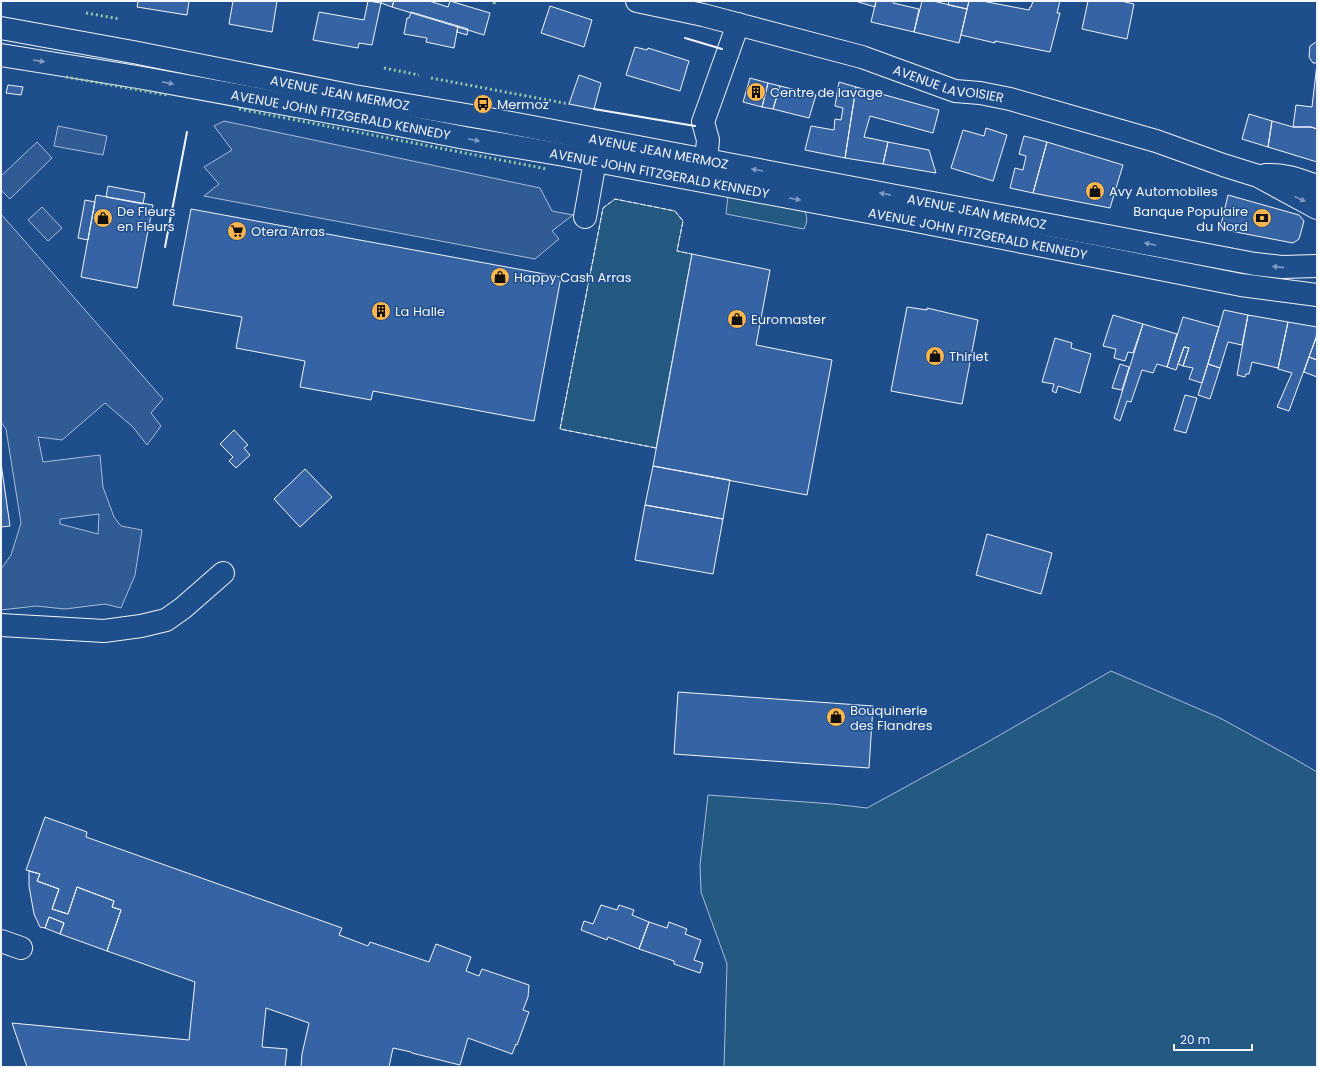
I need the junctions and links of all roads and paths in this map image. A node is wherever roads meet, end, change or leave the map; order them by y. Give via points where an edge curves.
1 (637, 1) edge
2 (738, 24) junction
3 (1, 28) edge
4 (1, 55) edge
5 (595, 161) junction
6 (706, 161) junction
7 (1258, 176) junction
8 (1317, 186) edge
9 (1317, 208) edge
10 (586, 217) dead end
11 (1317, 266) edge
12 (1317, 295) edge
13 (223, 573) dead end
14 (1, 625) edge

1 - 2 main road, AVENUE LAVOISIER
2 - 6 main road via 703,122 708,140
2 - 7 main road, AVENUE LAVOISIER via 862,57 955,91 1010,99 1156,141
3 - 6 main road, AVENUE JEAN MERMOZ
4 -> 5 main road, AVENUE JOHN FITZGERALD KENNEDY via 137,77
5 - 10 main road
5 -> 12 main road, AVENUE JOHN FITZGERALD KENNEDY via 1242,285
11 -> 6 main road, AVENUE JEAN MERMOZ via 1282,267 1255,264
7 - 8 main road via 1278,174
7 -> 9 main road
13 - 14 main road via 166,620 141,626 92,631

